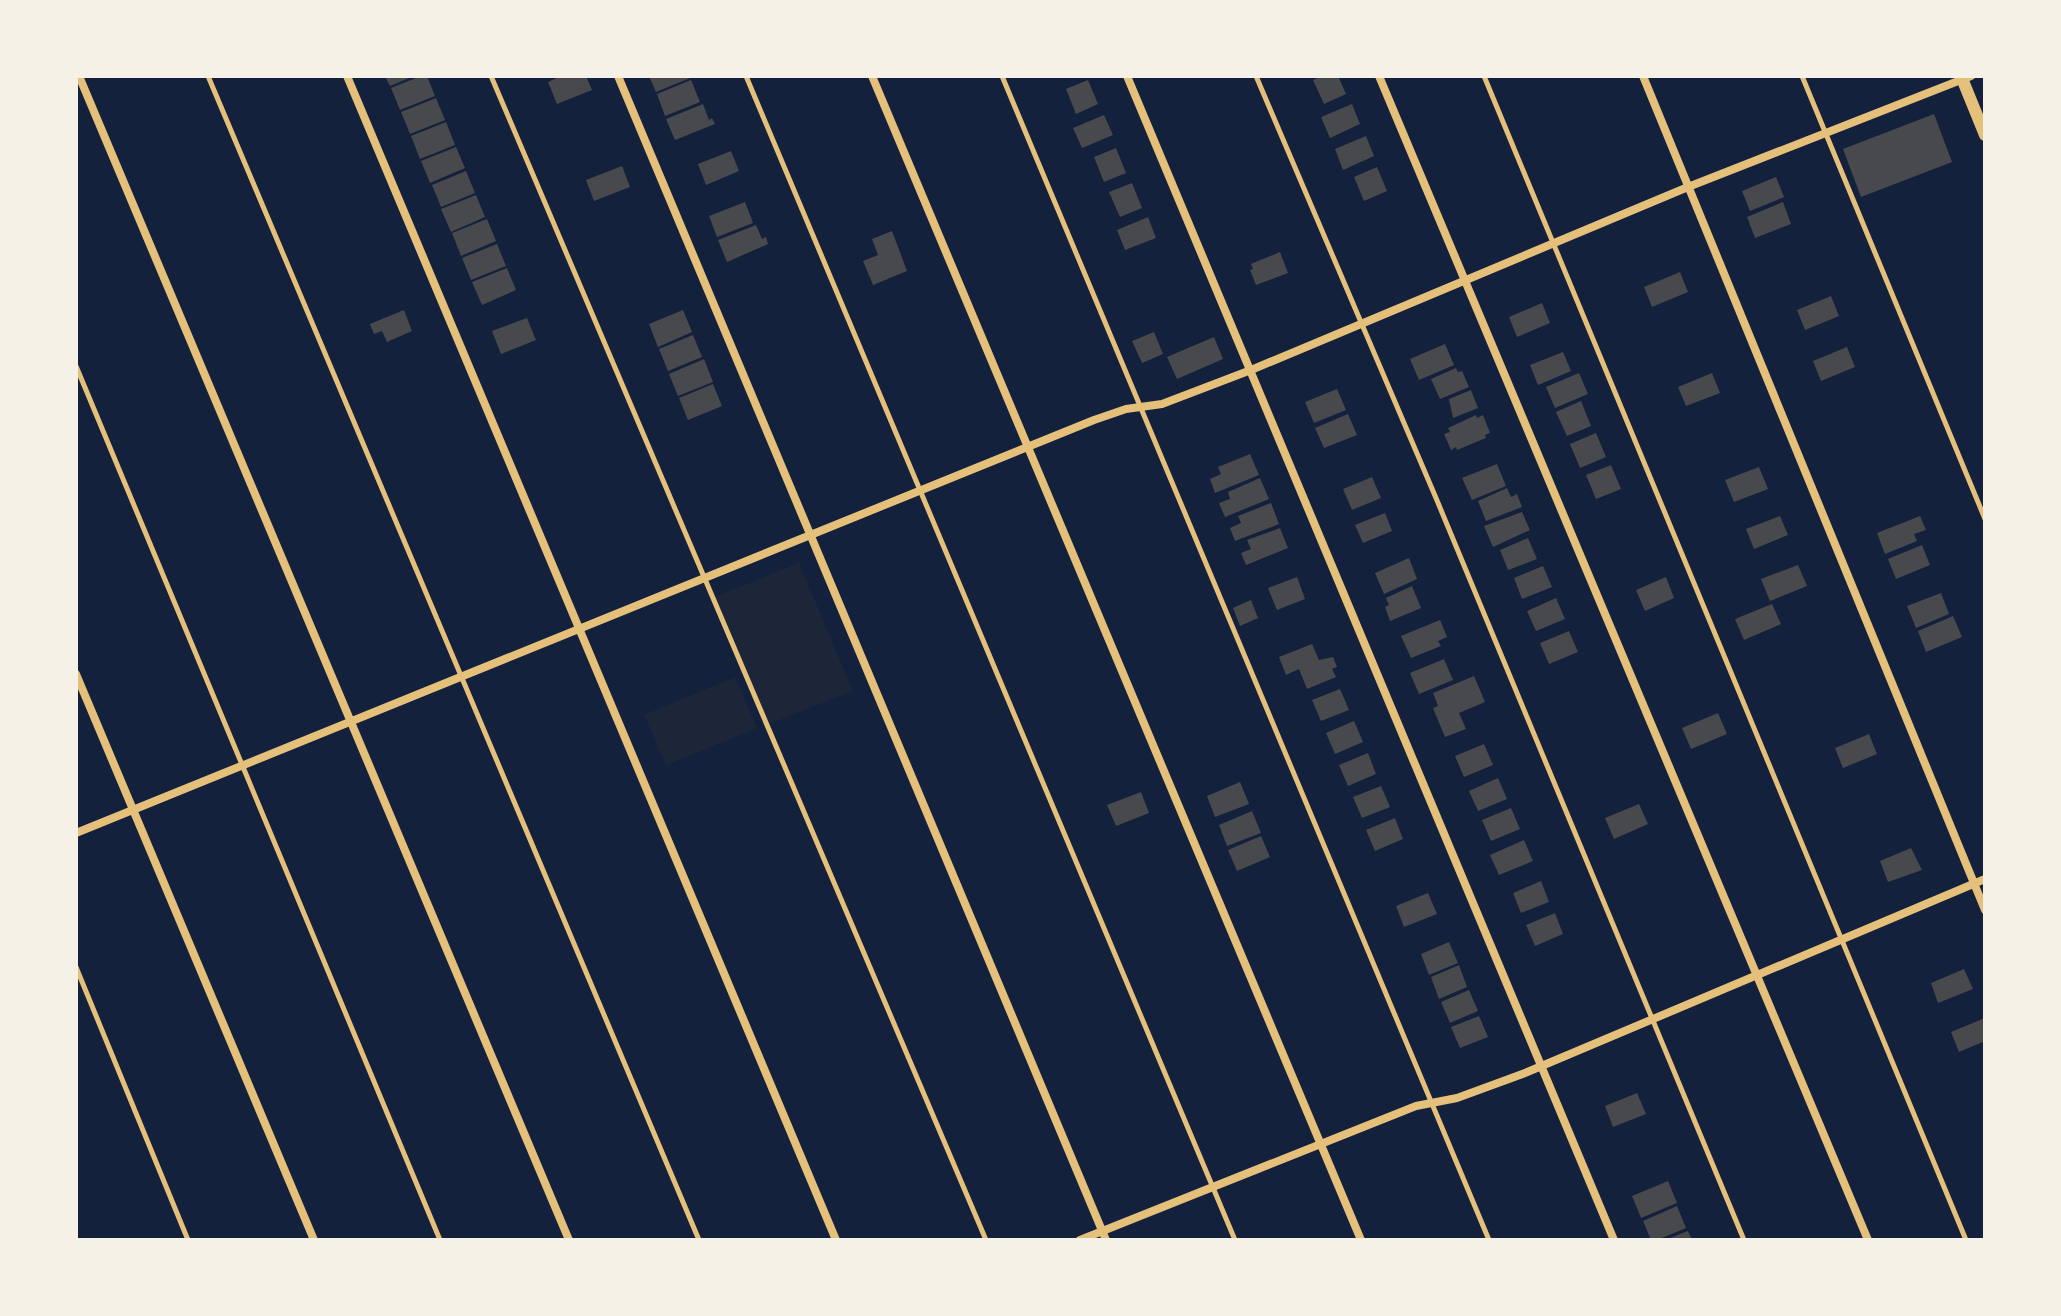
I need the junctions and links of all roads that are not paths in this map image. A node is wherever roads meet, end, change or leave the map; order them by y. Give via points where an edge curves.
1 (79, 76) edge
2 (208, 76) edge
3 (347, 76) edge
4 (491, 76) edge
5 (618, 76) edge
6 (746, 76) edge
7 (872, 76) edge
8 (1002, 76) edge
9 (1127, 76) edge
10 (1256, 76) edge
11 (1379, 76) edge
12 (1484, 76) edge
13 (1643, 76) edge
14 (1802, 76) edge
15 (1965, 77) edge
16 (1826, 133) junction
17 (1985, 135) edge
18 (1688, 187) junction
19 (1554, 242) junction
20 (1465, 281) junction
21 (1362, 325) junction
22 (76, 366) edge
23 (1251, 370) junction
24 (1141, 408) junction
25 (1028, 448) junction
26 (922, 491) junction
27 (1985, 519) edge
28 (811, 536) junction
29 (703, 580) junction
30 (580, 629) junction
31 (76, 674) edge
32 (460, 678) junction
33 (351, 722) junction
34 (241, 766) junction
35 (133, 810) junction
36 (76, 833) edge
37 (1985, 879) edge
38 (1974, 884) junction
39 (1985, 910) edge
40 (1840, 940) junction
41 (76, 967) edge
42 (1756, 976) junction
43 (1651, 1020) junction
44 (1541, 1067) junction
45 (1430, 1102) junction
46 (1320, 1144) junction
47 (1212, 1187) junction
48 (1104, 1236) edge
49 (188, 1240) edge
50 (314, 1240) edge
51 (440, 1240) edge
52 (569, 1240) edge
53 (699, 1240) edge
54 (836, 1240) edge
55 (986, 1240) edge
56 (1080, 1240) edge
57 (1235, 1240) edge
58 (1361, 1240) edge
59 (1489, 1240) edge
60 (1614, 1240) edge
61 (1744, 1240) edge
62 (1868, 1240) edge
63 (1966, 1240) edge

1 - 33 street
2 - 32 lane
3 - 30 street
4 - 29 lane
5 - 28 street
6 - 26 lane
7 - 25 street
8 - 24 lane
9 - 23 street
10 - 21 lane
11 - 20 street
12 - 19 lane
13 - 18 street
14 - 16 lane
15 - 16 street
15 - 17 street
16 - 18 street
16 - 27 lane
18 - 19 street
18 - 38 street
19 - 20 street
19 - 40 lane
20 - 21 street
20 - 42 street
21 - 23 street
21 - 43 lane
22 - 34 lane
23 - 24 street
23 - 44 street
24 - 25 street via 1094,420
24 - 45 lane
25 - 26 street
25 - 46 street
26 - 28 street
26 - 47 lane
28 - 29 street
28 - 48 street
29 - 30 street
29 - 55 lane
30 - 32 street
30 - 54 street
31 - 35 street
32 - 33 street
32 - 53 lane
33 - 34 street
33 - 52 street
34 - 35 street
34 - 51 lane
35 - 36 street
35 - 50 street
37 - 38 street
38 - 39 street
38 - 40 street
40 - 42 street
40 - 63 lane
41 - 49 lane
42 - 43 street
42 - 62 street
43 - 44 street
43 - 61 lane
44 - 45 street via 1457,1098
44 - 60 street
45 - 46 street
45 - 59 lane
46 - 47 street
46 - 58 street
47 - 48 street
47 - 57 lane
48 - 56 street

